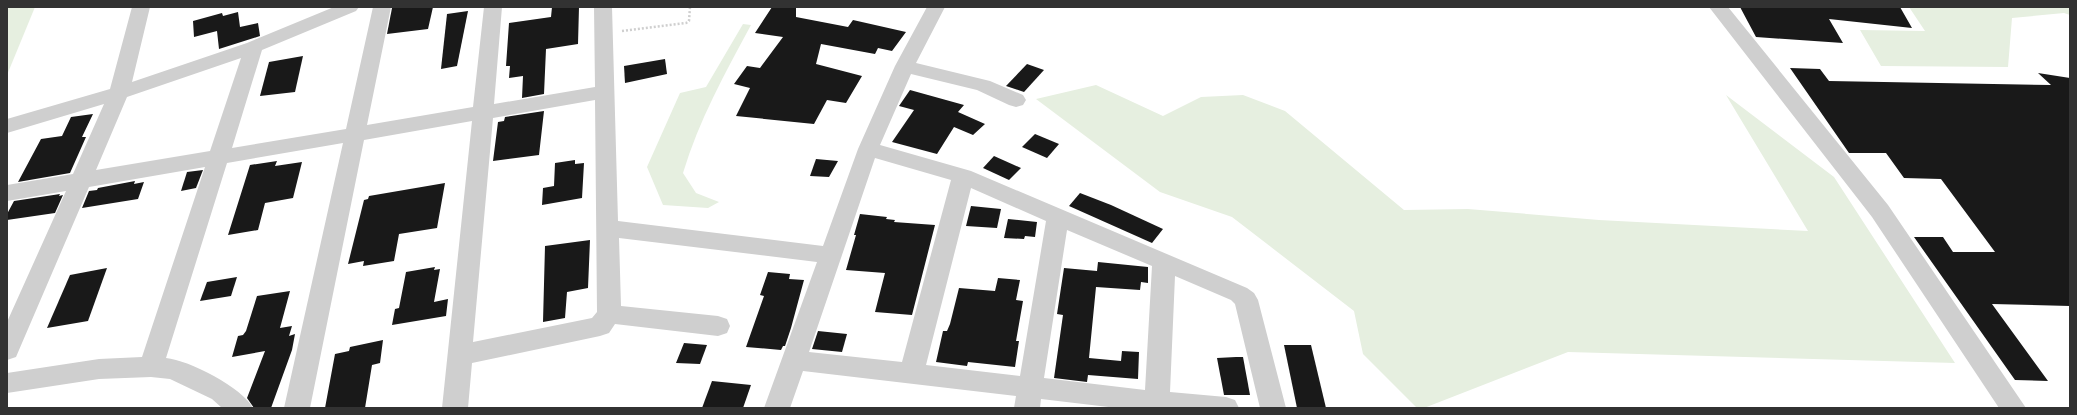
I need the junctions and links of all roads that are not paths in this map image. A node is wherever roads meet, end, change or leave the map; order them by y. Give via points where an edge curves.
1 (141, 7) edge
2 (350, 7) edge
3 (382, 7) edge
4 (493, 7) edge
5 (603, 7) edge
6 (936, 7) edge
7 (1718, 7) edge
8 (254, 47) junction
9 (905, 66) junction
10 (604, 92) junction
11 (119, 93) junction
12 (1016, 100) dead end
13 (483, 112) junction
14 (7, 126) edge
15 (354, 134) junction
16 (868, 149) junction
17 (220, 157) junction
18 (963, 176) junction
19 (81, 181) junction
20 (7, 193) edge
21 (1058, 216) junction
22 (607, 228) junction
23 (830, 255) junction
24 (1164, 261) junction
25 (609, 314) junction
26 (718, 326) dead end
27 (7, 350) edge
28 (460, 356) junction
29 (795, 360) junction
30 (151, 367) junction
31 (911, 374) junction
32 (7, 383) edge
33 (1029, 398) edge
34 (1157, 402) junction
35 (240, 408) edge
36 (297, 408) edge
37 (455, 408) edge
38 (777, 408) edge
39 (1226, 408) edge
40 (1272, 408) edge
41 (2013, 408) edge

1 - 11 street
2 - 8 street
3 - 15 street
4 - 13 street
5 - 10 street
6 - 9 street
7 - 41 street via 1880,211
8 - 11 street
8 - 17 street
9 - 12 street via 982,85
9 - 16 street
10 - 13 street
10 - 22 street
11 - 14 street
11 - 19 street
13 - 15 street
13 - 28 street
15 - 17 street
15 - 36 street
16 - 18 street
16 - 23 street
17 - 19 street
17 - 30 street
18 - 21 street
18 - 31 street
19 - 20 street
19 - 27 street
21 - 24 street
21 - 33 street
22 - 23 street
22 - 25 street
23 - 29 street
24 - 34 street
24 - 40 street via 1239,294 1246,300
25 - 26 street
25 - 28 street via 600,326
28 - 37 street
29 - 31 street
29 - 38 street
30 - 32 street via 99,369
30 - 35 street via 173,369 221,392
31 - 33 street
33 - 34 street
34 - 39 street

